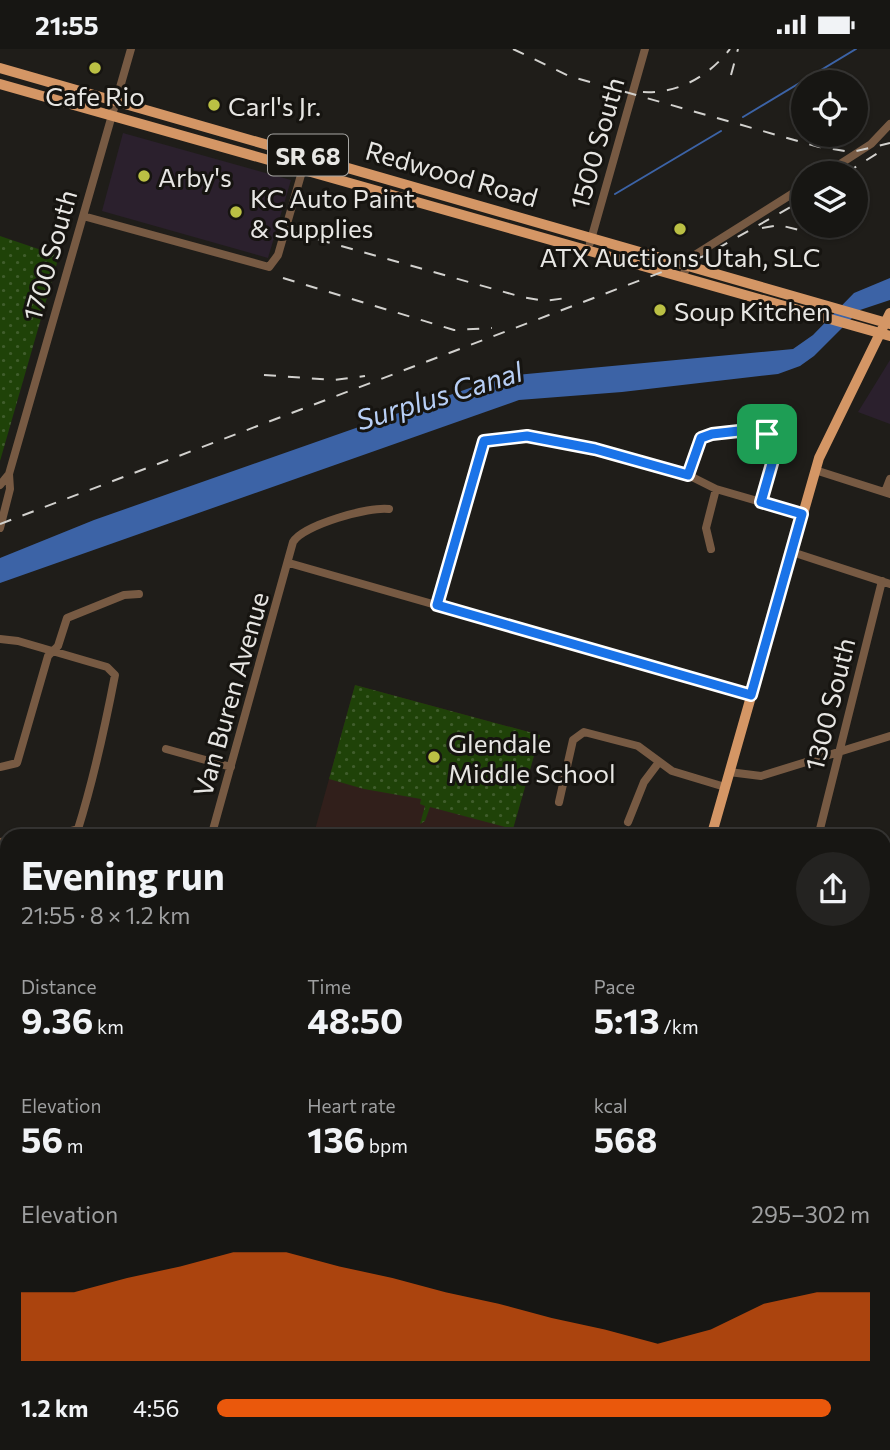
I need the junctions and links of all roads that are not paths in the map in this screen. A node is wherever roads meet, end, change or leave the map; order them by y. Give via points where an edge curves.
1 (131, 49) edge
2 (645, 49) edge
3 (0, 68) edge
4 (0, 84) edge
5 (116, 101) junction
6 (112, 114) junction
7 (890, 124) edge
8 (845, 161) edge
9 (303, 168) junction
10 (791, 195) edge
11 (83, 216) junction
12 (592, 237) junction
13 (588, 249) junction
14 (685, 271) junction
15 (889, 320) edge
16 (886, 335) edge
17 (815, 470) junction
18 (9, 474) junction
19 (688, 475) junction
20 (890, 479) edge
21 (0, 485) edge
22 (716, 489) junction
23 (888, 493) edge
24 (761, 502) junction
25 (388, 509) dead end
26 (802, 514) junction
27 (0, 528) edge
28 (711, 549) dead end
29 (792, 552) junction
30 (289, 563) junction
31 (886, 583) edge
32 (139, 594) dead end
33 (437, 605) junction
34 (0, 639) edge
35 (53, 651) junction
36 (751, 695) junction
37 (890, 736) edge
38 (166, 750) dead end
39 (839, 752) junction
40 (659, 762) junction
41 (0, 767) edge
42 (231, 767) junction
43 (729, 772) junction
44 (725, 787) junction
45 (559, 802) dead end
46 (628, 822) dead end
47 (77, 829) edge
48 (213, 829) edge
49 (713, 829) edge
50 (820, 829) edge

1 - 5 street, 1700 South
2 - 12 street, 1500 South
3 - 5 main road, Redwood Road / SR 68
4 - 6 main road, Redwood Road / SR 68
5 - 6 street, 1700 South
5 - 12 main road, Redwood Road / SR 68
6 - 9 main road, Redwood Road / SR 68
6 - 11 street, 1700 South
7 - 8 street via 872,144
9 - 11 street via 272,266
9 - 13 main road, Redwood Road / SR 68
10 - 14 street via 695,255
11 - 18 street, 1700 South
12 - 13 street, 1500 South
12 - 14 main road, Redwood Road / SR 68
13 - 14 main road, Redwood Road / SR 68
14 - 15 main road, Redwood Road / SR 68
14 - 16 main road, Redwood Road / SR 68
15 - 16 main road
16 - 17 main road via 826,441
17 - 23 street
17 - 26 main road
18 - 21 street, 1700 South
18 - 27 street, 1700 South
19 - 22 street
19 - 24 street via 697,443 706,435 753,431 779,439
19 - 33 street via 527,436 484,441
20 - 23 street
22 - 24 street
22 - 28 street via 705,529
24 - 26 street
25 - 30 street, Van Buren Avenue via 371,508 303,531 293,542
26 - 29 main road
29 - 31 street
29 - 36 main road
30 - 33 street
30 - 42 street, Van Buren Avenue
31 - 39 street, 1300 South
32 - 35 street via 69,615
33 - 36 street
34 - 35 street
35 - 41 street via 17,763
35 - 47 street via 107,667 115,675 104,736
36 - 43 main road
37 - 39 street
38 - 42 street
39 - 43 street via 761,776
39 - 50 street, 1300 South
40 - 44 street via 679,774
40 - 45 street via 638,746 579,733
40 - 46 street via 644,782
42 - 48 street, Van Buren Avenue
43 - 44 main road
44 - 49 main road

